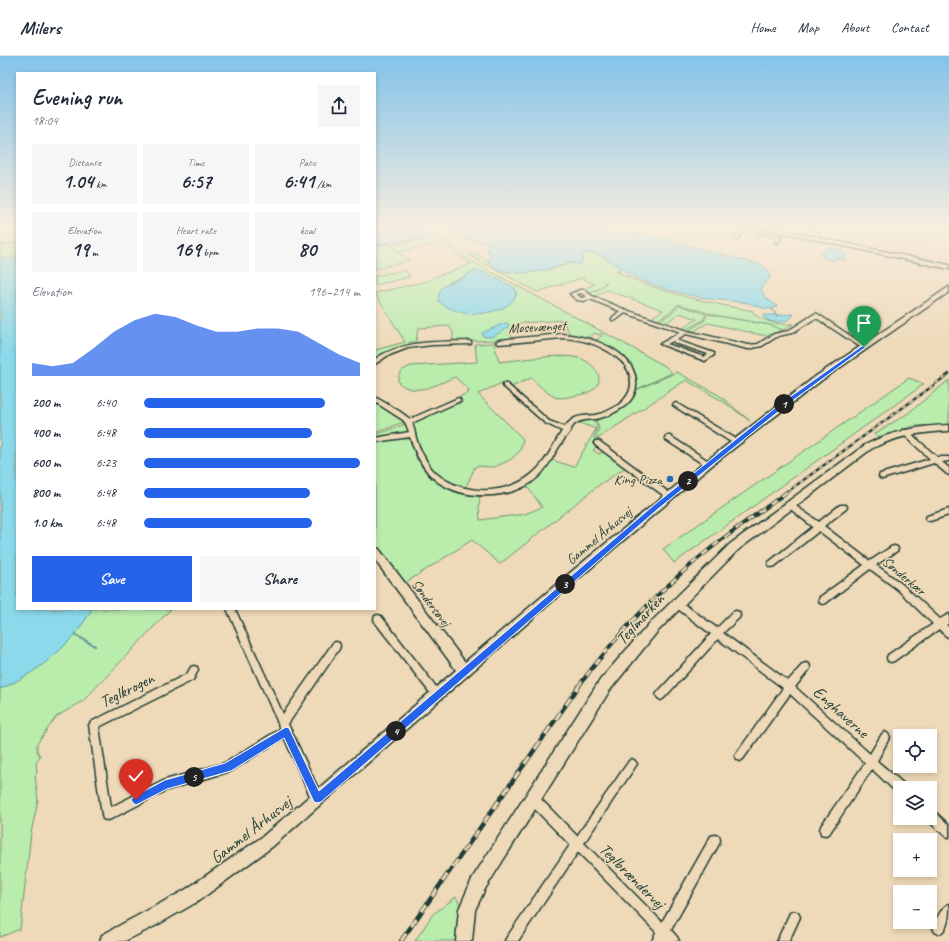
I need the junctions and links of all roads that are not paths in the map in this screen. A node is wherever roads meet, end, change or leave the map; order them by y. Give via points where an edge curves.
1 (949, 289) edge
2 (590, 297) dead end
3 (624, 311) junction
4 (813, 313) dead end
5 (819, 317) junction
6 (614, 319) dead end
7 (685, 332) junction
8 (674, 339) junction
9 (499, 342) dead end
10 (469, 343) dead end
11 (864, 347) junction
12 (376, 361) edge
13 (504, 385) dead end
14 (376, 400) edge
15 (458, 400) dead end
16 (676, 405) dead end
17 (408, 422) junction
18 (949, 428) edge
19 (567, 431) junction
20 (905, 432) junction
21 (412, 434) junction
22 (668, 438) dead end
23 (376, 440) edge
24 (736, 442) junction
25 (597, 443) dead end
26 (949, 458) edge
27 (935, 460) junction
28 (708, 464) junction
29 (949, 472) edge
30 (882, 476) dead end
31 (669, 496) junction
32 (790, 505) junction
33 (843, 507) dead end
34 (949, 512) edge
35 (930, 518) dead end
36 (818, 526) junction
37 (894, 549) dead end
38 (376, 553) edge
39 (772, 564) dead end
40 (870, 565) junction
41 (823, 600) dead end
42 (677, 603) junction
43 (231, 610) edge
44 (736, 615) dead end
45 (949, 618) edge
46 (378, 619) dead end
47 (939, 624) junction
48 (717, 633) junction
49 (949, 633) edge
50 (336, 646) dead end
51 (891, 658) dead end
52 (806, 667) dead end
53 (194, 670) dead end
54 (464, 671) junction
55 (789, 687) junction
56 (438, 695) junction
57 (661, 695) dead end
58 (284, 728) junction
59 (885, 737) dead end
60 (740, 756) dead end
61 (871, 762) junction
62 (632, 764) dead end
63 (893, 782) edge
64 (317, 799) junction
65 (533, 799) junction
66 (937, 821) edge
67 (825, 830) dead end
68 (949, 832) edge
69 (715, 840) dead end
70 (577, 844) junction
71 (949, 910) edge
72 (794, 917) dead end
73 (939, 928) dead end
74 (661, 936) edge
75 (108, 941) edge
76 (464, 941) edge
77 (511, 941) edge
78 (673, 941) edge
79 (783, 941) edge

1 - 11 street, Gammel Århusvej
2 - 3 street
3 - 6 street
3 - 7 street
4 - 5 street
5 - 7 street via 813,317 790,332 776,335 755,347 742,347
5 - 11 street
7 - 8 street
8 - 8 street via 663,344 705,359 712,354
9 - 19 street, Mosevænget via 564,336 586,340 609,349 630,368 634,383 628,398 614,410 577,420
10 - 12 street via 416,344 390,352
11 - 24 street, Gammel Århusvej via 806,387
13 - 19 street via 546,422
14 - 17 street
15 - 17 street
16 - 24 street
17 - 21 street, Mosevænget
18 - 20 street, Teglmarken
19 - 21 street, Mosevænget via 537,476 516,488 488,493 460,489 440,481 424,464
20 - 27 street
20 - 32 street, Teglmarken via 892,435 868,447
21 - 23 street
22 - 28 street
24 - 28 street, Gammel Århusvej
25 - 31 street
26 - 27 street
27 - 29 street
27 - 30 street
28 - 31 street, Gammel Århusvej
31 - 54 street, Gammel Århusvej
32 - 36 street, Sønderkær
32 - 42 street, Teglmarken via 734,547
33 - 36 street
34 - 35 street
36 - 39 street
36 - 40 street, Sønderkær
37 - 40 street, Sønderkær
38 - 54 street, Søndersøvej
40 - 41 street, Sønderkær
40 - 47 street, Sønderkær via 900,587
42 - 48 street, Enghaverne
42 - 65 street, Teglmarken via 605,685
43 - 58 street
44 - 48 street
45 - 47 street
46 - 56 street
47 - 49 street, Sønderkær
47 - 51 street
48 - 55 street, Enghaverne
48 - 57 street
50 - 58 street
52 - 55 street
53 - 58 street, Teglkrogen via 190,677 94,725 107,815 165,785 227,767
54 - 56 street, Gammel Århusvej
55 - 60 street
55 - 61 street, Enghaverne
56 - 64 street, Gammel Århusvej
58 - 64 street
59 - 61 street, Enghaverne
61 - 63 street, Enghaverne
61 - 67 street, Enghaverne
62 - 70 street, Teglbrændervej
64 - 75 street, Gammel Århusvej via 267,842 203,888
65 - 70 street, Teglbrændervej
65 - 76 street, Teglmarken via 479,882 467,909
66 - 68 street
69 - 74 street, Teglbrændervej
70 - 74 street, Teglbrændervej
70 - 77 street, Teglbrændervej
71 - 73 street
72 - 79 street
74 - 78 street, Teglbrændervej

